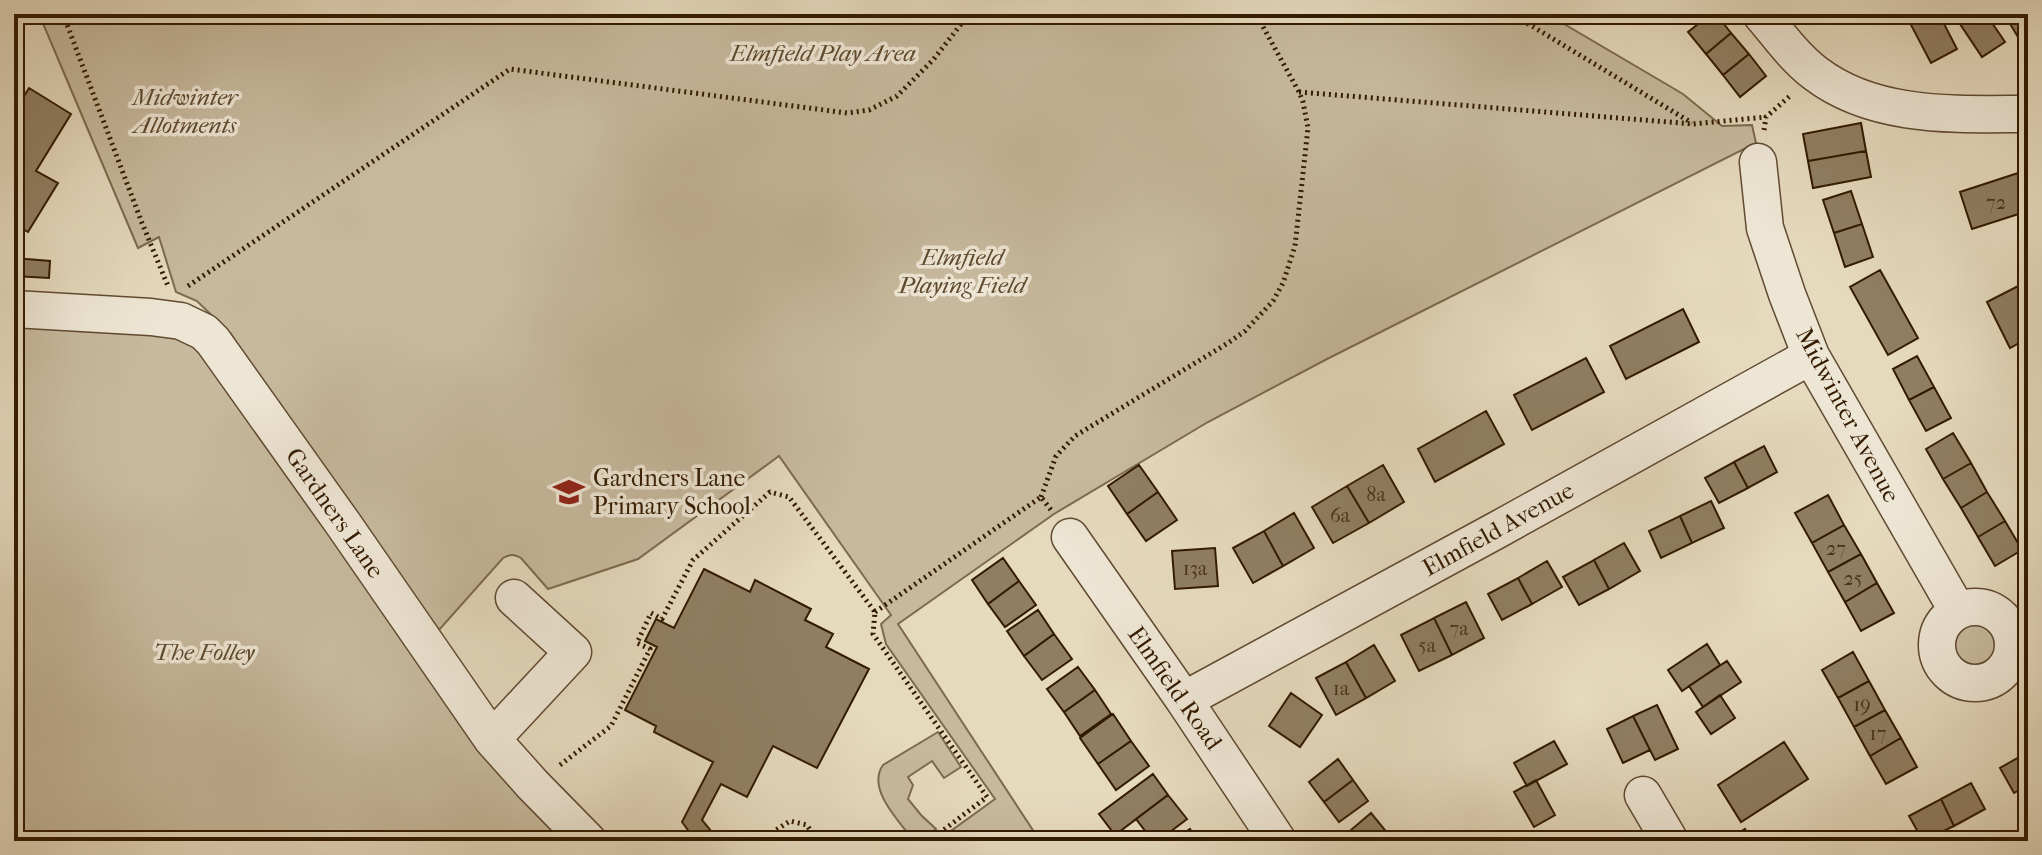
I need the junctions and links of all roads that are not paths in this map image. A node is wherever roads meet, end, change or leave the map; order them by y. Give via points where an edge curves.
1 (1761, 14) edge
2 (2028, 114) edge
3 (1758, 162) road end
4 (14, 309) edge
5 (1811, 356) junction
6 (1070, 537) road end
7 (514, 598) dead end
8 (1957, 610) dead end
9 (1184, 700) junction
10 (492, 739) junction
11 (1643, 795) dead end
12 (588, 841) edge
13 (1278, 841) edge
14 (1670, 841) edge

1 - 2 street via 1815,73 1850,93 1922,112
3 - 5 street, Midwinter Avenue via 1765,228
4 - 10 street, Gardners Lane via 151,317 176,309 204,332
5 - 8 street, Midwinter Avenue
5 - 9 street, Elmfield Avenue
6 - 9 street, Elmfield Road
7 - 10 street via 573,652
9 - 13 street, Elmfield Road
10 - 12 street, Gardners Lane
11 - 14 street

